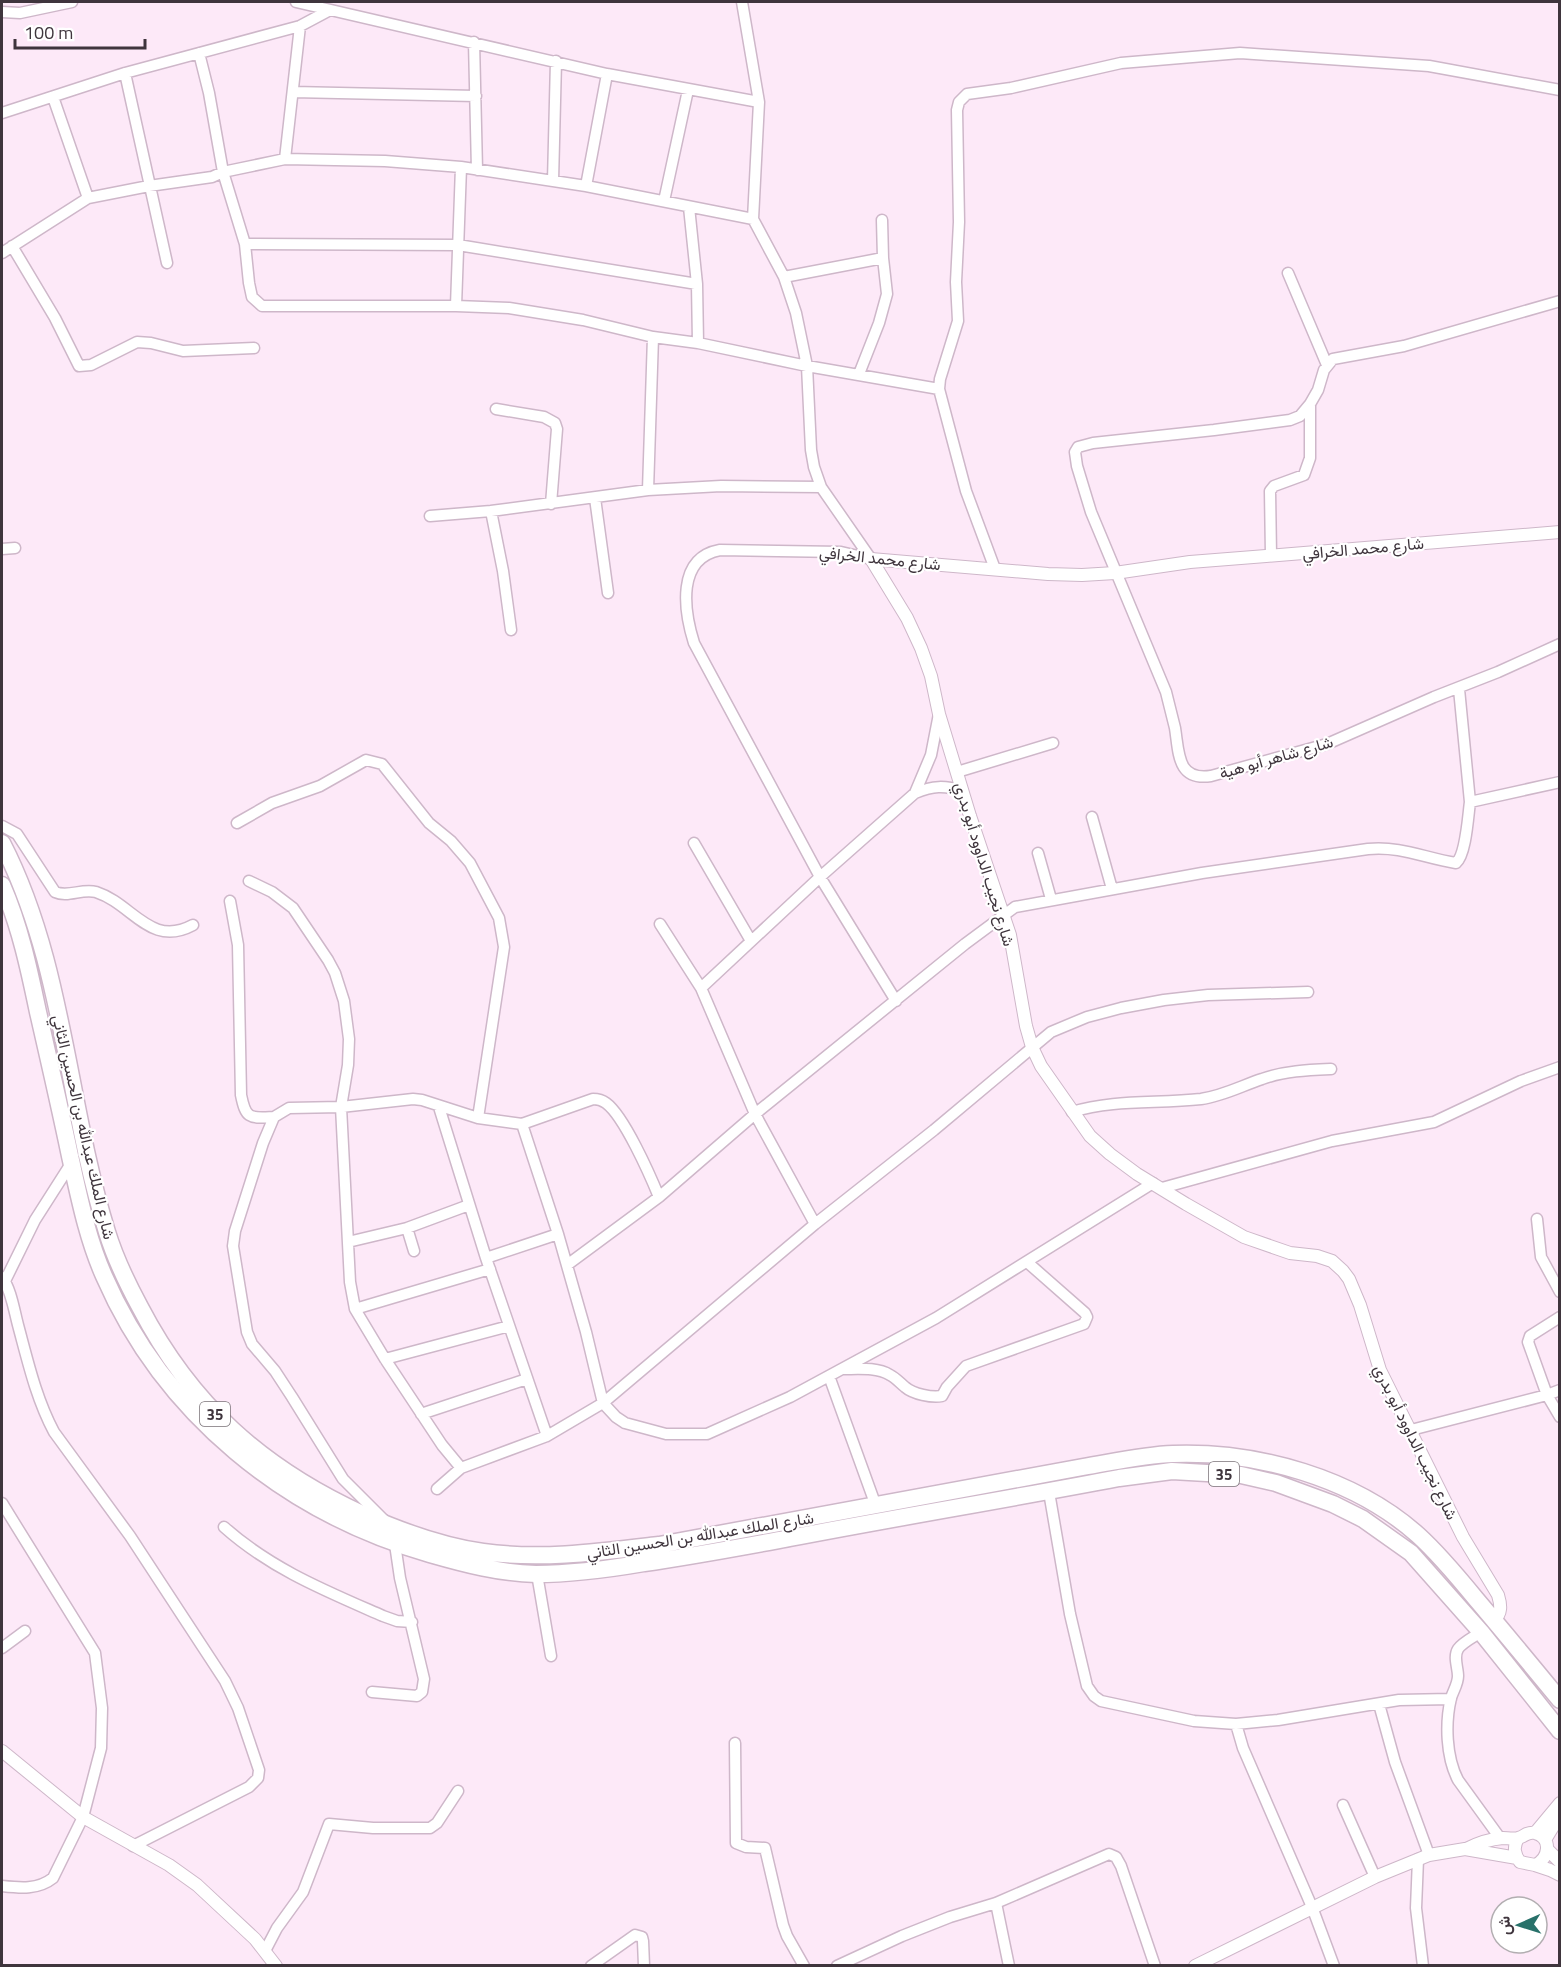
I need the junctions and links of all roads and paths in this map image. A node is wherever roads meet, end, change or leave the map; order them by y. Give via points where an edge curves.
1 (72, 2) edge
2 (296, 2) edge
3 (742, 2) edge
4 (330, 10) junction
5 (2, 12) edge
6 (300, 26) junction
7 (474, 42) junction
8 (199, 53) junction
9 (556, 61) junction
10 (125, 73) junction
11 (607, 74) junction
12 (688, 90) junction
13 (1560, 90) edge
14 (293, 92) junction
15 (476, 96) junction
16 (53, 97) junction
17 (759, 102) junction
18 (2, 113) edge
19 (285, 159) junction
20 (461, 167) junction
21 (477, 170) junction
22 (223, 172) junction
23 (554, 181) junction
24 (149, 186) junction
25 (586, 186) junction
26 (88, 198) junction
27 (664, 201) junction
28 (689, 207) junction
29 (753, 219) junction
30 (882, 220) dead end
31 (245, 244) junction
32 (458, 245) junction
33 (12, 246) junction
34 (2, 253) edge
35 (883, 258) junction
36 (167, 263) dead end
37 (1288, 273) dead end
38 (784, 278) junction
39 (697, 284) junction
40 (1560, 301) edge
41 (456, 306) junction
42 (652, 337) junction
43 (698, 343) junction
44 (254, 348) dead end
45 (1327, 364) junction
46 (807, 366) junction
47 (859, 374) junction
48 (939, 389) junction
49 (1310, 404) junction
50 (496, 409) dead end
51 (821, 487) junction
52 (648, 490) junction
53 (595, 498) junction
54 (550, 504) junction
55 (491, 511) junction
56 (430, 516) dead end
57 (1560, 532) edge
58 (15, 548) dead end
59 (2, 549) edge
60 (1271, 555) junction
61 (871, 559) junction
62 (995, 569) junction
63 (1115, 573) junction
64 (608, 594) dead end
65 (511, 630) dead end
66 (1560, 644) edge
67 (1459, 689) junction
68 (939, 714) junction
69 (1053, 743) dead end
70 (957, 772) junction
71 (1560, 782) edge
72 (962, 791) junction
73 (915, 793) junction
74 (1470, 802) junction
75 (1092, 817) dead end
76 (237, 823) dead end
77 (2, 826) edge
78 (2, 843) edge
79 (694, 843) dead end
80 (1038, 853) dead end
81 (820, 877) junction
82 (249, 881) dead end
83 (2, 885) edge
84 (1112, 889) junction
85 (1051, 899) junction
86 (230, 901) dead end
87 (8, 913) edge
88 (1004, 914) junction
89 (660, 924) dead end
90 (194, 925) dead end
91 (752, 940) junction
92 (701, 988) junction
93 (1308, 992) dead end
94 (896, 1001) junction
95 (1032, 1047) junction
96 (1560, 1067) edge
97 (1331, 1069) dead end
98 (341, 1107) junction
99 (439, 1107) junction
100 (1072, 1112) junction
101 (755, 1114) junction
102 (274, 1118) junction
103 (478, 1118) junction
104 (522, 1124) junction
105 (72, 1162) junction
106 (1158, 1186) junction
107 (659, 1197) junction
108 (469, 1205) junction
109 (1537, 1219) dead end
110 (815, 1224) junction
111 (407, 1228) junction
112 (558, 1234) junction
113 (348, 1242) junction
114 (414, 1251) dead end
115 (486, 1258) junction
116 (1027, 1262) junction
117 (567, 1265) junction
118 (490, 1269) junction
119 (3, 1279) edge
120 (1560, 1292) edge
121 (355, 1309) junction
122 (1560, 1317) edge
123 (509, 1326) junction
124 (385, 1359) junction
125 (840, 1369) junction
126 (829, 1376) junction
127 (527, 1379) junction
128 (1560, 1389) edge
129 (1547, 1395) junction
130 (603, 1403) junction
131 (421, 1414) junction
132 (1560, 1417) edge
133 (1411, 1430) junction
134 (547, 1436) junction
135 (461, 1468) junction
136 (437, 1489) dead end
137 (1049, 1491) junction
138 (2, 1503) edge
139 (876, 1506) junction
140 (828, 1523) junction
141 (224, 1527) dead end
142 (391, 1527) junction
143 (792, 1530) junction
144 (395, 1544) junction
145 (537, 1574) junction
146 (1494, 1620) junction
147 (412, 1622) junction
148 (25, 1630) dead end
149 (1481, 1632) junction
150 (2, 1648) edge
151 (551, 1656) dead end
152 (372, 1692) dead end
153 (1451, 1699) junction
154 (1560, 1700) edge
155 (1379, 1704) junction
156 (1236, 1724) junction
157 (1560, 1731) edge
158 (735, 1743) dead end
159 (2, 1751) edge
160 (458, 1791) dead end
161 (1560, 1803) edge
162 (1343, 1805) dead end
163 (1560, 1815) edge
164 (82, 1816) junction
165 (1500, 1838) junction
166 (1518, 1838) junction
167 (1542, 1841) junction
168 (133, 1846) junction
169 (1465, 1850) junction
170 (1424, 1857) junction
171 (1517, 1858) junction
172 (1560, 1862) edge
173 (1535, 1865) junction
174 (1560, 1875) edge
175 (1374, 1877) junction
176 (2, 1886) edge
177 (996, 1903) junction
178 (1312, 1907) junction
179 (265, 1951) junction
180 (276, 1965) edge
181 (591, 1965) edge
182 (644, 1965) edge
183 (804, 1965) edge
184 (837, 1965) edge
185 (1009, 1965) edge
186 (1155, 1965) edge
187 (1195, 1965) edge
188 (1334, 1965) edge
189 (1423, 1965) edge

1 - 5 street via 20,13
2 - 4 street
3 - 17 street
4 - 6 street
4 - 7 street
6 - 8 street
6 - 14 street
7 - 9 street
7 - 15 street
8 - 10 street
8 - 22 street
9 - 11 street
9 - 23 street
10 - 16 street
10 - 24 street
11 - 12 street
11 - 25 street
12 - 17 street
12 - 27 street
13 - 48 street via 1428,66 1240,53 1121,63 967,94 957,110 958,321
14 - 15 street
14 - 19 street
15 - 21 street
16 - 18 street
16 - 26 street
17 - 29 street
19 - 20 street
19 - 22 street
20 - 21 street
20 - 32 street
21 - 23 street
22 - 24 street
22 - 31 street
23 - 25 street
24 - 26 street
24 - 36 street
25 - 27 street
26 - 33 street
27 - 28 street
28 - 29 street
28 - 39 street
29 - 38 street
30 - 35 street
31 - 32 street
31 - 41 street via 252,297 262,306
32 - 39 street
32 - 41 street
33 - 34 street
33 - 44 street via 79,366 91,365 137,342 183,351
35 - 38 street
35 - 47 street via 887,294
37 - 45 street
38 - 46 street
39 - 43 street
40 - 45 street via 1404,346 1341,356
41 - 42 street via 545,313
42 - 43 street
42 - 52 street
43 - 46 street
45 - 49 street
46 - 47 street
46 - 51 street via 811,450
47 - 48 street
48 - 62 street via 966,491
49 - 60 street via 1310,458 1304,475 1270,491
49 - 63 street, شارع شاهر أبو هية via 1300,416 1290,420 1115,439 1077,447 1075,457 1080,476
50 - 54 street via 544,417 555,423
51 - 52 street
51 - 61 street
52 - 53 street
53 - 54 street
53 - 64 street
54 - 55 street
55 - 56 street
55 - 65 street
57 - 60 street, شارع محمد الخرافي
58 - 59 street
60 - 63 street, شارع محمد الخرافي
61 - 62 street, شارع محمد الخرافي
61 - 68 street, شارع نجيب الداوود أبو بدري via 921,648
61 - 81 street, شارع محمد الخرافي via 841,552 720,550 707,552 688,578 687,620 694,643
62 - 63 street, شارع محمد الخرافي via 1048,574
63 - 67 street, شارع شاهر أبو هية via 1166,692 1182,766 1196,776 1211,776 1327,744
66 - 67 street, شارع شاهر أبو هية
67 - 74 street
68 - 70 street, شارع نجيب الداوود أبو بدري
68 - 73 street via 931,755
69 - 70 street
70 - 72 street, شارع نجيب الداوود أبو بدري
71 - 74 street
72 - 73 street via 932,786
72 - 88 street, شارع نجيب الداوود أبو بدري
73 - 81 street
74 - 84 street via 1463,852 1456,863 1403,850 1376,849
75 - 84 street
76 - 103 street via 272,803 320,786 366,760 374,760 382,764 429,823 470,863 499,918 504,947
77 - 90 street via 17,834 55,892 94,892 166,932
78 - 142 highway, شارع الملك عبدالله بن الحسين الثاني / 35 via 46,961 107,1232 123,1275 153,1333 178,1371 220,1419 264,1457 326,1497
79 - 91 street
80 - 85 street
81 - 91 street
81 - 94 street, شارع محمد الخرافي
82 - 98 street via 293,908 335,973 349,1039
83 - 87 highway, شارع الملك عبدالله بن الحسين الثاني / 35
84 - 85 street
85 - 88 street via 1016,907
86 - 102 street via 237,945 243,1107 252,1118
87 - 105 highway, شارع الملك عبدالله بن الحسين الثاني / 35 via 29,968
88 - 94 street
88 - 95 street, شارع نجيب الداوود أبو بدري
89 - 92 street
91 - 92 street
92 - 101 street
93 - 95 street via 1208,995 1121,1008 1060,1027
94 - 101 street
95 - 100 street, شارع نجيب الداوود أبو بدري
95 - 110 street
96 - 106 street via 1434,1122 1332,1141
97 - 100 street via 1264,1078 1227,1093 1198,1099 1106,1104
98 - 99 street via 403,1099 422,1100
98 - 102 street via 289,1108
98 - 113 street
99 - 103 street
99 - 108 street
100 - 106 street, شارع نجيب الداوود أبو بدري via 1098,1144
101 - 107 street
101 - 110 street
102 - 142 street via 233,1246 247,1332 343,1479
103 - 104 street
104 - 107 street via 593,1099 605,1101 633,1142
104 - 112 street
105 - 119 street
105 - 144 highway, شارع الملك عبدالله بن الحسين الثاني / 35 via 83,1214 103,1274 137,1338 167,1381 222,1442 262,1474 359,1530
106 - 116 street
106 - 133 street, شارع نجيب الداوود أبو بدري via 1244,1237 1332,1261 1343,1270 1360,1305 1380,1370
107 - 117 street
108 - 111 street
108 - 115 street
109 - 120 street via 1541,1257
110 - 130 street
111 - 113 street
111 - 114 street
112 - 115 street
112 - 117 street
113 - 121 street
115 - 118 street
116 - 125 street via 936,1318
116 - 125 street via 1085,1313 1084,1324 966,1366 942,1396 907,1390 884,1372
117 - 130 street
118 - 121 street
118 - 123 street
119 - 168 street via 37,1392 54,1432 130,1536 225,1681 259,1770 258,1778 249,1787
121 - 124 street
122 - 129 street via 1528,1340
123 - 124 street
123 - 127 street
124 - 131 street
125 - 126 street
126 - 130 street via 707,1434 666,1434 635,1426 616,1417
126 - 139 street
127 - 131 street
127 - 134 street
128 - 129 street
129 - 132 street
129 - 133 street
130 - 134 street
131 - 135 street
133 - 146 street, شارع نجيب الداوود أبو بدري via 1467,1546 1498,1595 1500,1610
134 - 135 street
135 - 136 street
137 - 140 highway, شارع الملك عبدالله بن الحسين الثاني / 35
137 - 149 highway, شارع الملك عبدالله بن الحسين الثاني / 35 via 1172,1471 1241,1475 1276,1483 1333,1504 1387,1535 1411,1553
137 - 156 street via 1070,1614 1087,1686 1094,1696 1101,1701 1194,1721
138 - 164 street via 95,1653 102,1731
139 - 140 highway, شارع الملك عبدالله بن الحسين الثاني / 35
139 - 146 highway, شارع الملك عبدالله بن الحسين الثاني / 35 via 1151,1456 1239,1458 1340,1486 1394,1515 1419,1536
140 - 143 highway, شارع الملك عبدالله بن الحسين الثاني / 35
141 - 147 street via 247,1548 289,1573 383,1616
142 - 143 highway, شارع الملك عبدالله بن الحسين الثاني / 35 via 481,1552 530,1556 588,1554
143 - 145 highway, شارع الملك عبدالله بن الحسين الثاني / 35 via 706,1554 598,1570
144 - 145 highway, شارع الملك عبدالله بن الحسين الثاني / 35 via 470,1566
144 - 147 street
145 - 151 street
146 - 154 highway, شارع الملك عبدالله بن الحسين الثاني / 35
147 - 152 street via 424,1679 422,1692 417,1696
148 - 150 street
149 - 153 street via 1459,1647 1458,1676
149 - 157 highway, شارع الملك عبدالله بن الحسين الثاني / 35
153 - 155 street
153 - 165 street via 1448,1721 1453,1770
155 - 156 street
155 - 170 street
156 - 178 street
158 - 183 street via 736,1843 765,1848 783,1924
159 - 164 street
160 - 179 street via 430,1828 329,1824 303,1892
161 - 167 street
162 - 175 street
163 - 167 street
164 - 168 street
164 - 176 street via 52,1878 44,1885
165 - 166 street
165 - 169 street
166 - 167 street via 1523,1834
166 - 171 street via 1514,1848
167 - 172 street
167 - 173 street via 1544,1860
168 - 179 street via 197,1885
169 - 170 street
169 - 171 street
170 - 175 street
170 - 189 street via 1416,1908
171 - 173 street
173 - 174 street
175 - 178 street
177 - 184 street via 940,1921
177 - 185 street
177 - 186 street via 1109,1854 1116,1857
178 - 187 street
178 - 188 street
179 - 180 street
181 - 182 street via 635,1935 643,1941

